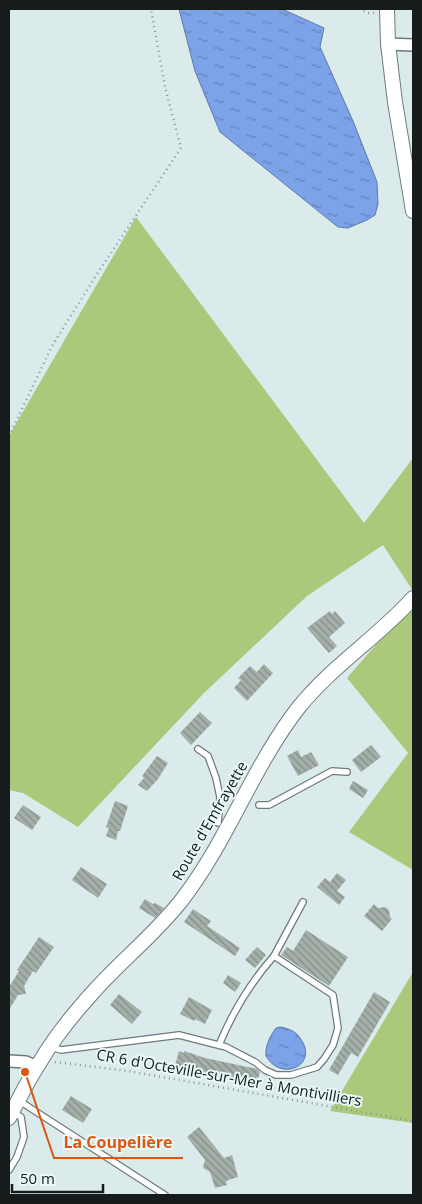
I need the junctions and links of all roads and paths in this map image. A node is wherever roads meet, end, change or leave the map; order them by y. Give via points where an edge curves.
1 (151, 9) edge
2 (359, 9) edge
3 (387, 11) edge
4 (388, 44) junction
5 (413, 45) edge
6 (413, 211) edge
7 (9, 436) edge
8 (413, 598) edge
9 (198, 749) dead end
10 (347, 772) dead end
11 (260, 805) dead end
12 (218, 823) dead end
13 (303, 902) dead end
14 (274, 956) junction
15 (219, 1045) junction
16 (50, 1046) junction
17 (9, 1061) edge
18 (38, 1064) junction
19 (13, 1110) edge
20 (413, 1121) edge
21 (9, 1170) edge
22 (165, 1195) edge

1 - 7 path via 165,87 181,148 52,346
2 - 3 path via 368,13
3 - 4 street
4 - 5 street
4 - 6 street
8 - 16 street, Route d'Emfrayette via 299,707 273,745 206,866 182,900 95,990
9 - 12 lane via 208,756 216,778 220,796
10 - 11 lane via 332,771 270,805
13 - 14 lane
14 - 15 lane via 238,1003
14 - 15 lane via 332,995 338,1028 324,1060 306,1072 276,1075
15 - 16 lane via 179,1035 61,1050
16 - 18 street, Route d'Emfrayette
17 - 18 street
18 - 19 street, Route d'Emfrayette
18 - 20 path, CR 6 d'Octeville-sur-Mer à Montivilliers via 128,1071
19 - 21 lane via 21,1117 24,1138
19 - 22 lane

